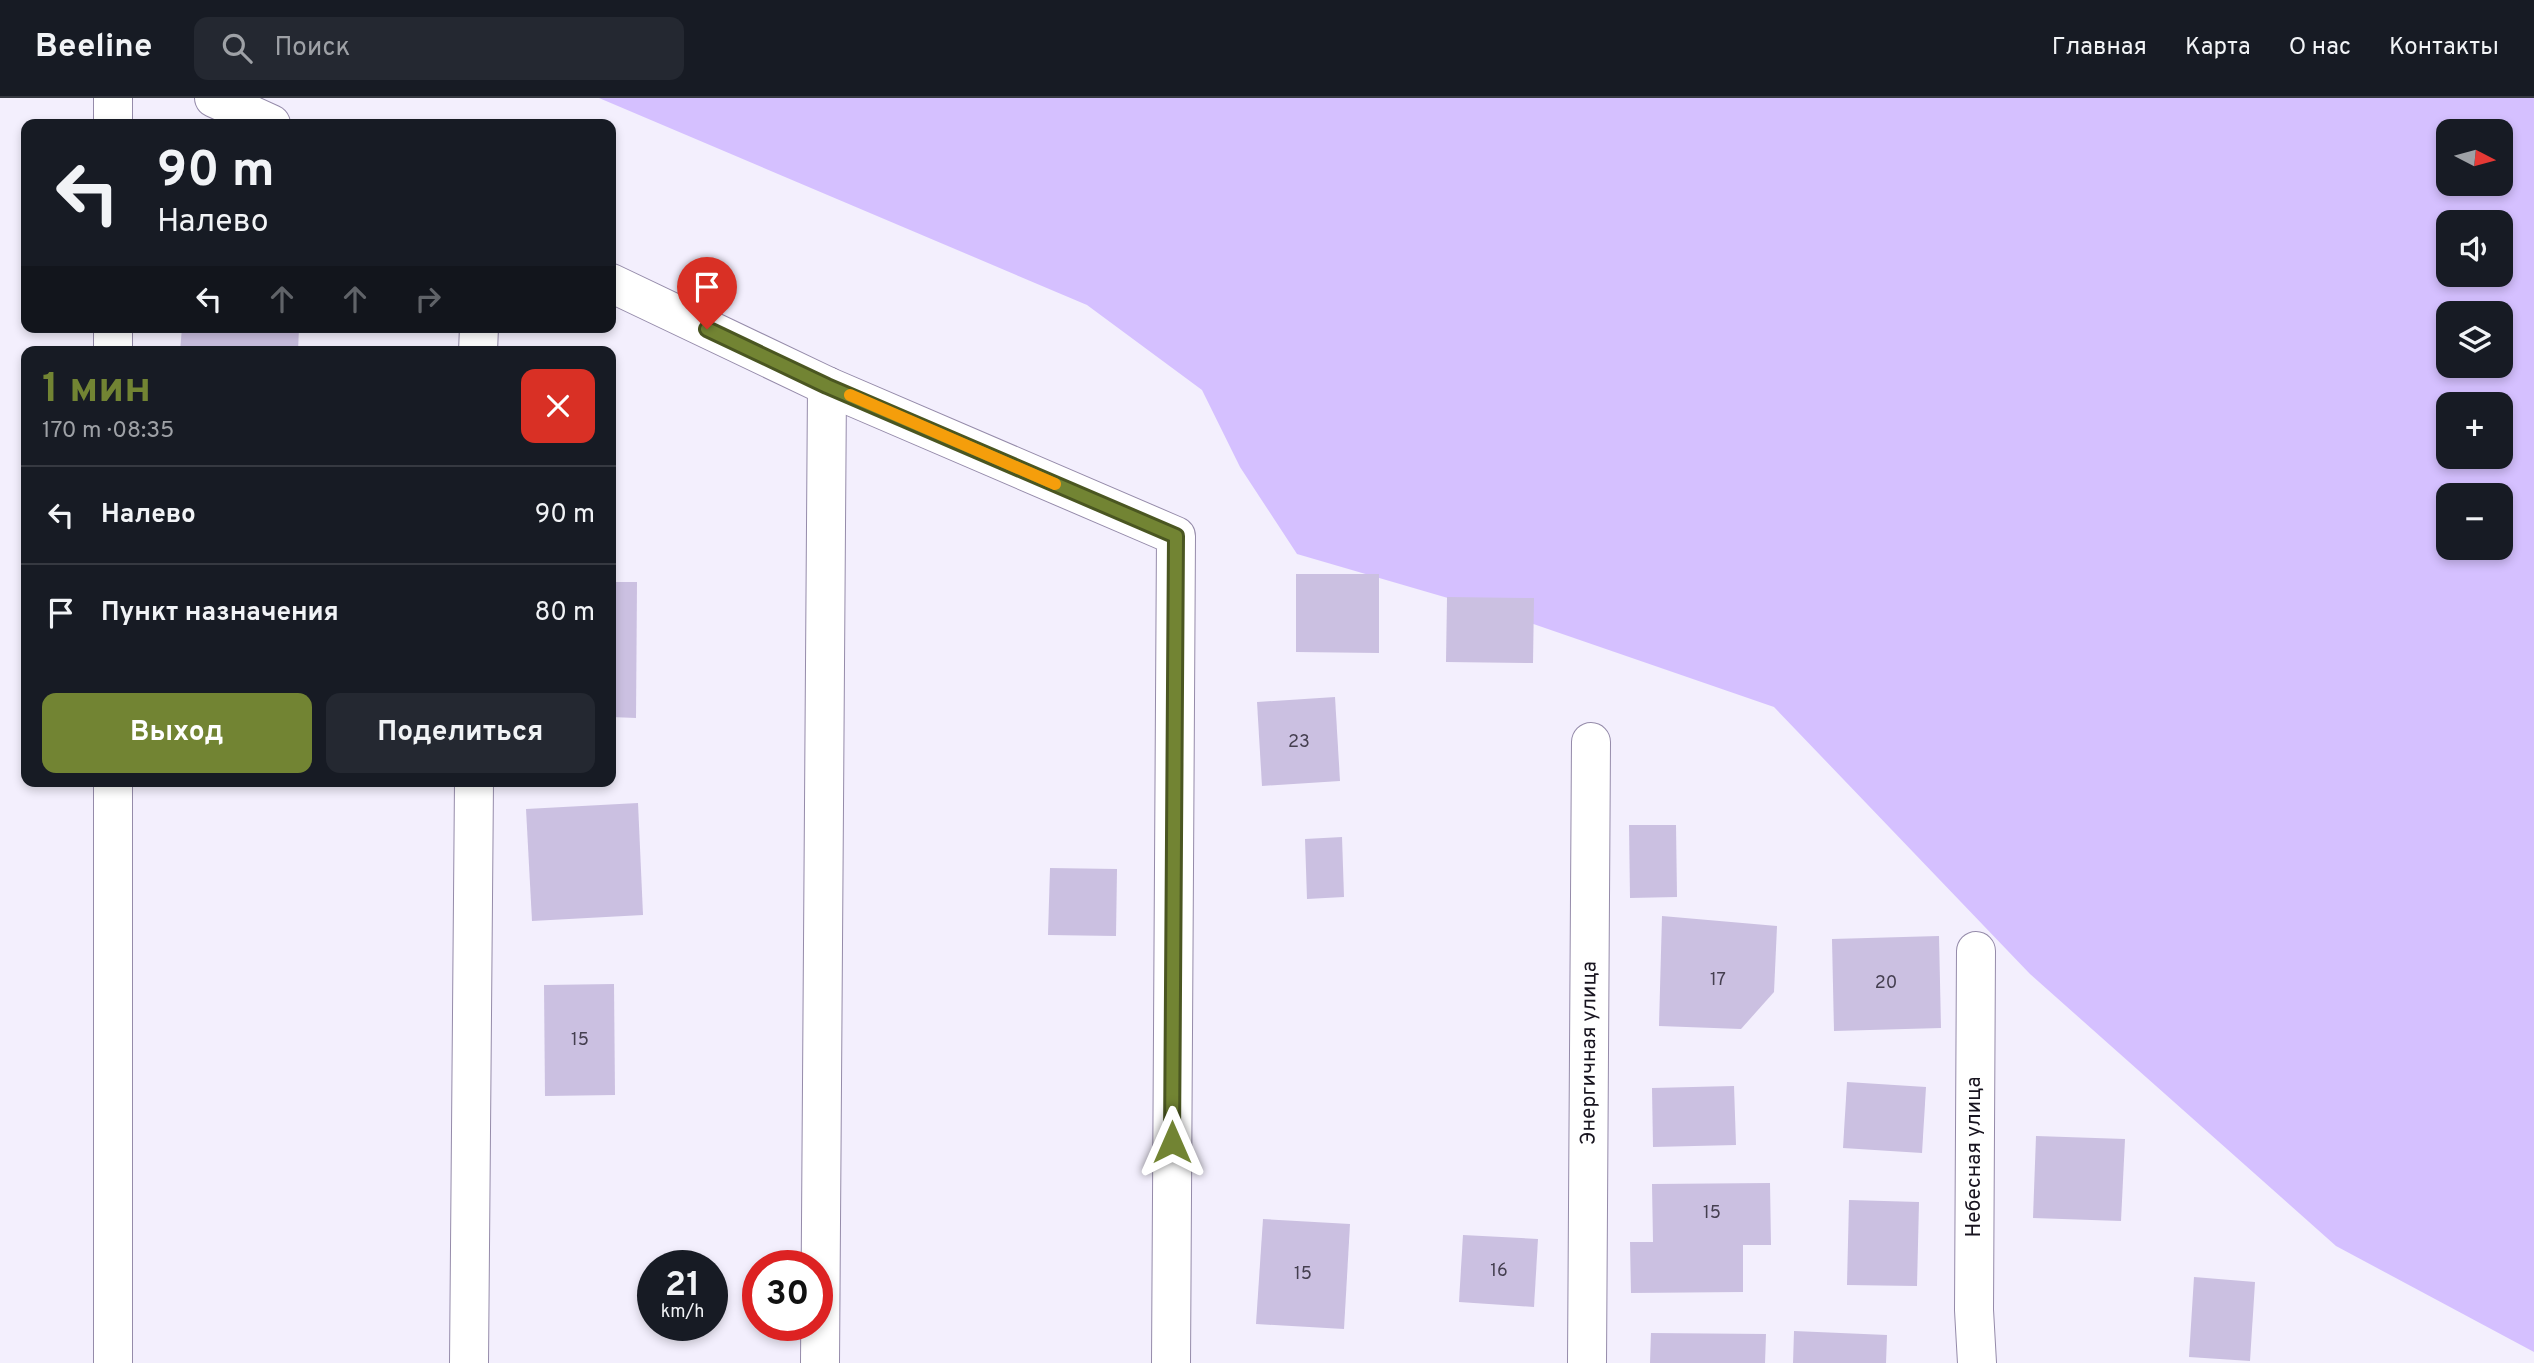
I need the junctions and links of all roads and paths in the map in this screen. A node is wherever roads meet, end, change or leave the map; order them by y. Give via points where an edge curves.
1 (113, 98) edge
2 (214, 98) edge
3 (113, 119) edge
4 (260, 119) edge
5 (616, 285) edge
6 (827, 386) junction
7 (1591, 742) dead end
8 (113, 787) edge
9 (474, 787) edge
10 (1976, 950) dead end
11 (113, 1363) edge
12 (469, 1363) edge
13 (820, 1363) edge
14 (1171, 1363) edge
15 (1587, 1363) edge
16 (1977, 1363) edge

1 - 3 street
2 - 4 street
5 - 6 street
6 - 13 street
6 - 14 street via 1176,536
7 - 15 street, Энергичная улица
8 - 11 street
9 - 12 street
10 - 16 street, Небесная улица via 1973,1310

